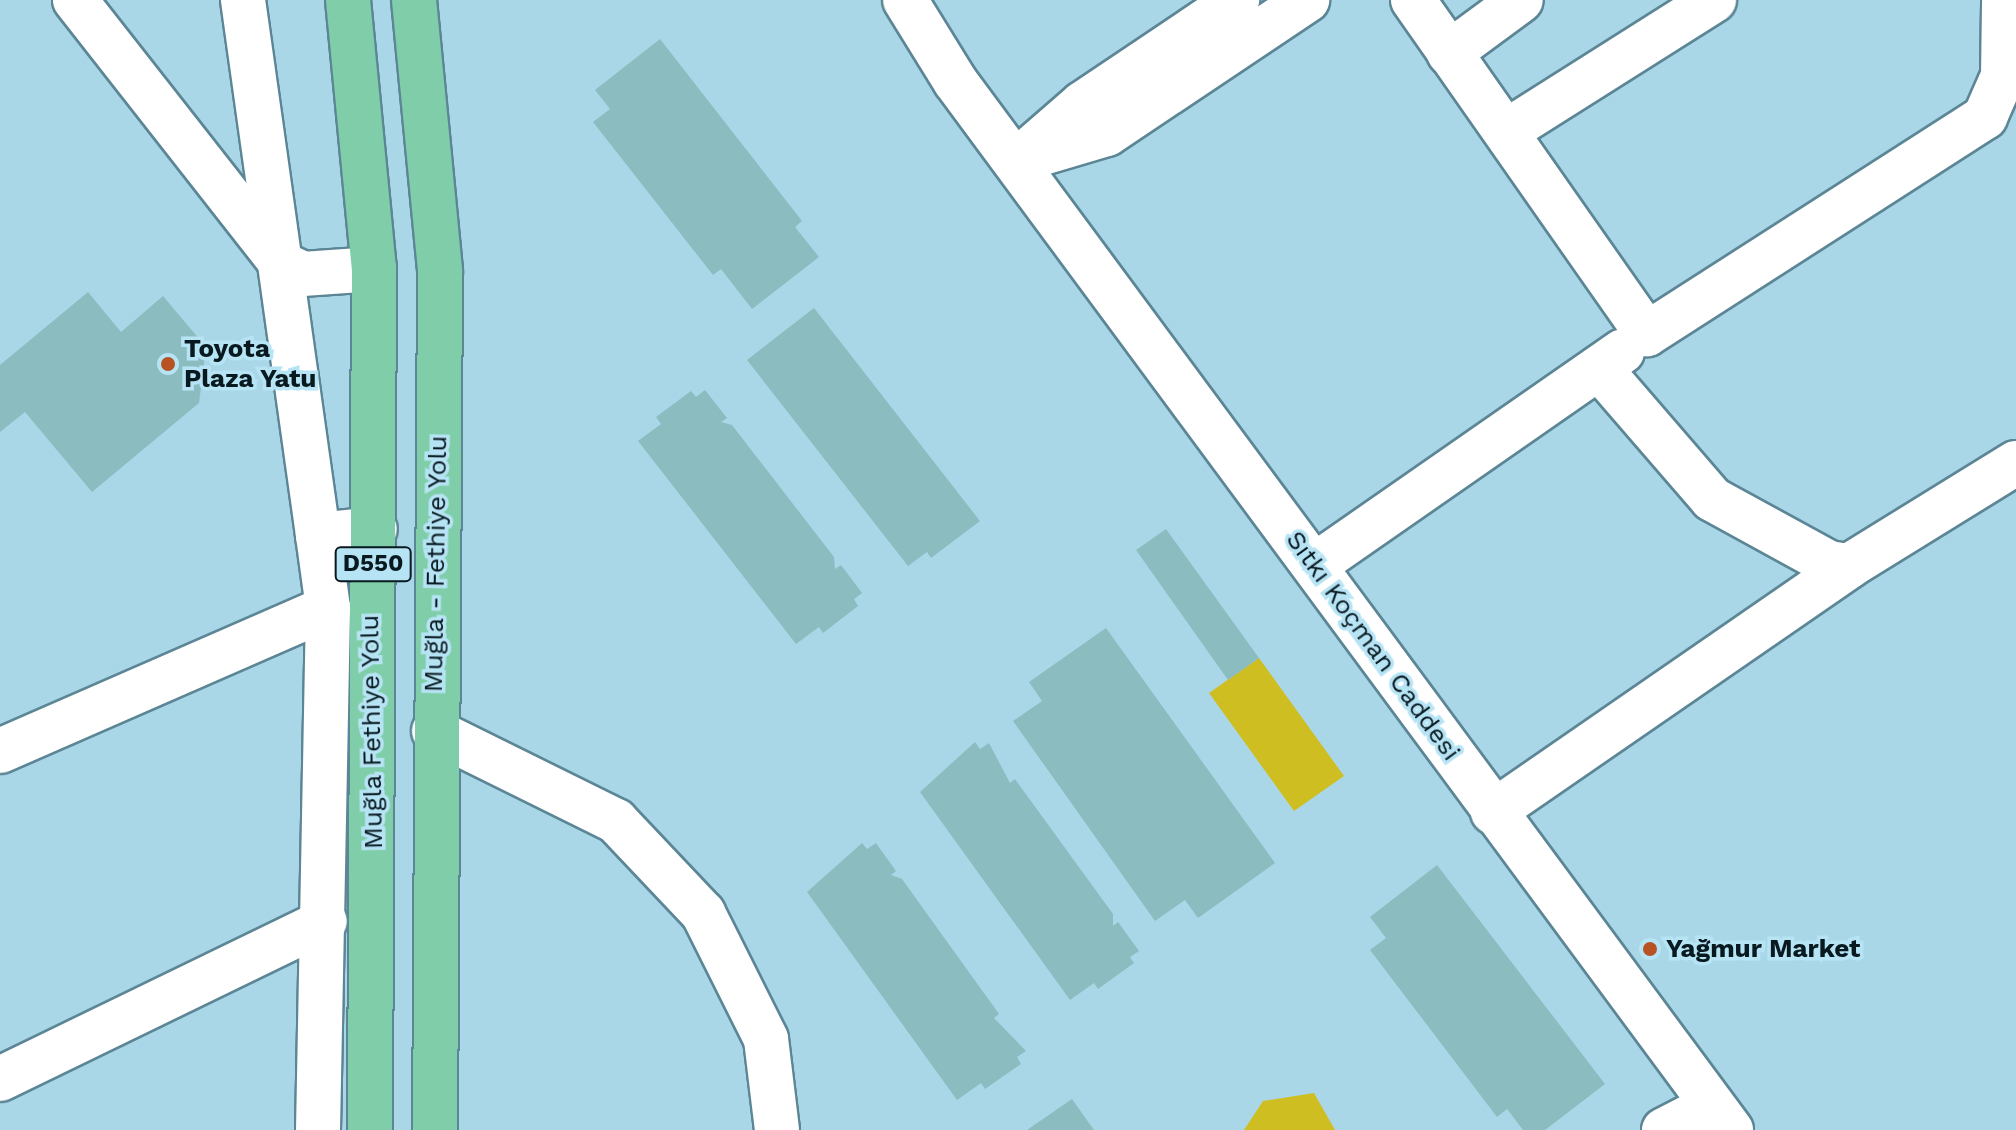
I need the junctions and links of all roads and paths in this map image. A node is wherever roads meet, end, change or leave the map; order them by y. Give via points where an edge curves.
1 (75, 0) edge
2 (243, 0) edge
3 (348, 0) edge
4 (414, 0) edge
5 (905, 0) edge
6 (1237, 0) edge
7 (1307, 0) edge
8 (1413, 0) edge
9 (1521, 0) edge
10 (1714, 0) edge
11 (2004, 0) edge
12 (1449, 53) junction
13 (2009, 57) edge
14 (1507, 131) junction
15 (1016, 161) junction
16 (282, 264) junction
17 (374, 269) junction
18 (1647, 334) junction
19 (1599, 368) junction
20 (2016, 463) edge
21 (375, 529) junction
22 (318, 535) junction
23 (1315, 565) junction
24 (1849, 566) junction
25 (328, 608) junction
26 (434, 731) junction
27 (0, 751) edge
28 (1493, 812) junction
29 (325, 921) junction
30 (0, 1079) edge
31 (1721, 1118) edge
32 (318, 1130) edge
33 (370, 1130) edge
34 (435, 1130) edge
35 (777, 1130) edge
36 (1664, 1130) edge

1 - 16 street
2 - 16 street
3 - 17 highway, Muğla Fethiye Yolu / D550
4 - 26 highway, Muğla - Fethiye Yolu / D550 via 440,271
5 - 15 street, Sıtkı Koçman Caddesi
6 - 15 street via 1082,104
7 - 15 street via 1107,134
8 - 12 street
9 - 12 street
10 - 14 street
11 - 13 street
12 - 14 street
13 - 18 street via 1985,117
14 - 18 street
15 - 23 street, Sıtkı Koçman Caddesi
16 - 17 street via 303,274
16 - 22 street
17 - 21 highway, Muğla Fethiye Yolu / D550
18 - 19 street
19 - 23 street
19 - 24 street via 1712,499 1829,563
20 - 24 street
21 - 22 street
21 - 33 highway, Muğla Fethiye Yolu / D550
22 - 25 street
23 - 28 street, Sıtkı Koçman Caddesi
24 - 28 street
25 - 27 street
25 - 29 street
26 - 34 highway, Muğla - Fethiye Yolu / D550
26 - 35 street via 616,821 703,913 766,1039
28 - 31 street, Sıtkı Koçman Caddesi
29 - 30 street
29 - 32 street
31 - 36 street

